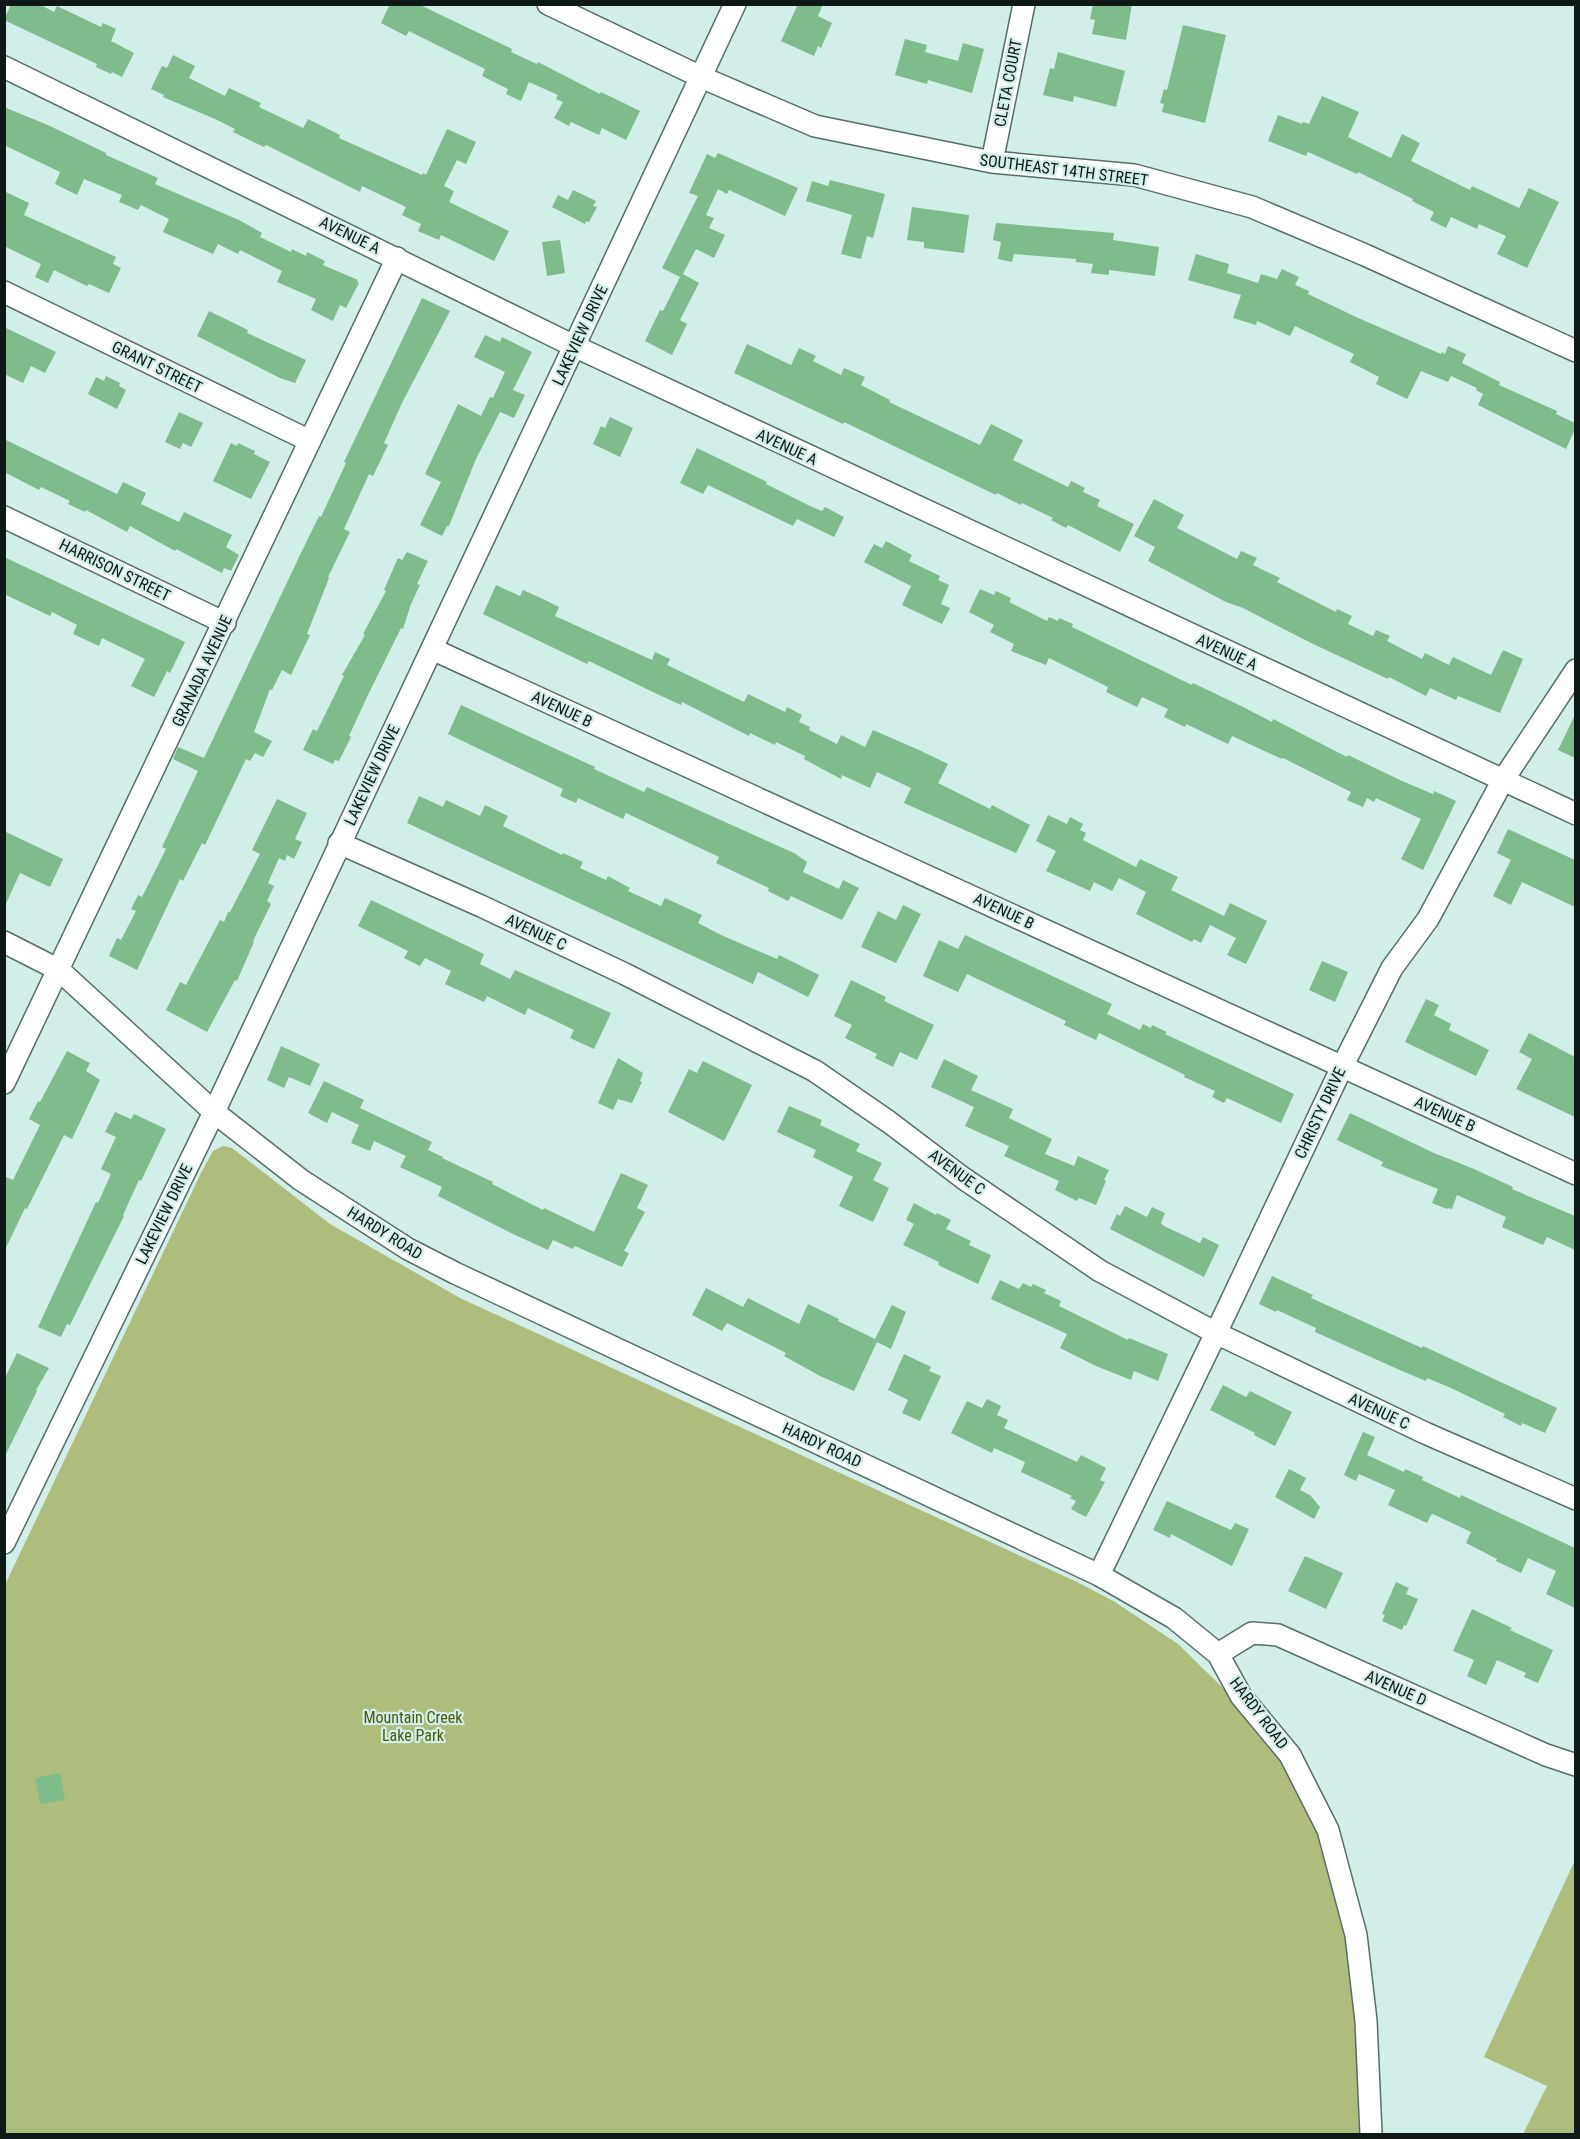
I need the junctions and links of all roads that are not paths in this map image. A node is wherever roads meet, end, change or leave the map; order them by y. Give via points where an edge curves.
1 (548, 4) edge
2 (735, 4) edge
3 (1024, 4) edge
4 (4, 67) edge
5 (701, 77) junction
6 (992, 162) junction
7 (397, 258) junction
8 (4, 292) edge
9 (574, 346) junction
10 (1575, 351) edge
11 (310, 441) junction
12 (4, 518) edge
13 (225, 623) junction
14 (432, 649) junction
15 (1575, 670) edge
16 (1503, 780) junction
17 (1575, 814) edge
18 (339, 843) junction
19 (4, 942) edge
20 (59, 970) junction
21 (1342, 1067) junction
22 (4, 1083) edge
23 (214, 1112) junction
24 (1575, 1174) edge
25 (1216, 1333) junction
26 (1575, 1499) edge
27 (4, 1543) edge
28 (1099, 1575) junction
29 (1218, 1654) junction
30 (1575, 1765) edge
31 (1371, 2134) edge

1 - 5 street, SOUTHEAST 14TH STREET
2 - 5 street, LAKEVIEW DRIVE
3 - 6 street, CLETA COURT
4 - 7 street, AVENUE A
5 - 6 street, SOUTHEAST 14TH STREET via 815,126
5 - 9 street, LAKEVIEW DRIVE
6 - 10 street, SOUTHEAST 14TH STREET via 1134,175 1252,207
7 - 9 street, AVENUE A
7 - 11 street, GRANADA AVENUE
8 - 11 street, GRANT STREET
9 - 14 street, LAKEVIEW DRIVE
9 - 16 street, AVENUE A
11 - 13 street, GRANADA AVENUE
12 - 13 street, HARRISON STREET
13 - 20 street, GRANADA AVENUE
14 - 18 street, LAKEVIEW DRIVE
14 - 21 street, AVENUE B
15 - 16 street, CHRISTY DRIVE
16 - 17 street, AVENUE A
16 - 21 street, CHRISTY DRIVE via 1428,919 1392,968
18 - 23 street, LAKEVIEW DRIVE
18 - 25 street, AVENUE C via 625,974 815,1071 1100,1271
19 - 20 street, HARDY ROAD
20 - 22 street, GRANADA AVENUE
20 - 23 street, HARDY ROAD
21 - 24 street, AVENUE B
21 - 25 street, CHRISTY DRIVE
23 - 27 street, LAKEVIEW DRIVE
23 - 28 street, HARDY ROAD via 301,1180 408,1250
25 - 26 street, AVENUE C via 1425,1433
25 - 28 street, CHRISTY DRIVE
28 - 29 street, HARDY ROAD via 1174,1618
29 - 30 street, AVENUE D via 1252,1633 1278,1635
29 - 31 street, HARDY ROAD via 1241,1696 1290,1755 1328,1830 1356,1935 1366,2021

